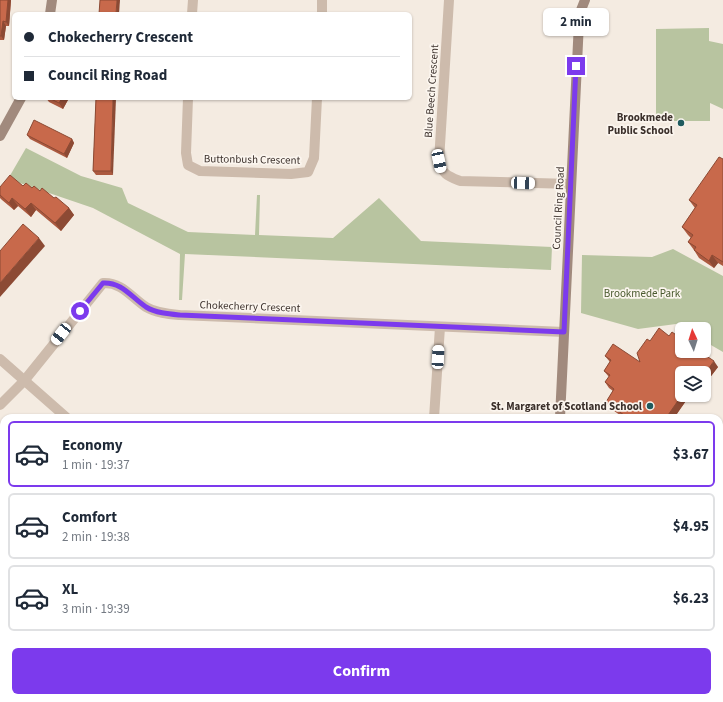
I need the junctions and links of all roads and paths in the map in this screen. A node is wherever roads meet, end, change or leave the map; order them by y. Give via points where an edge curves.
1 (52, 0) edge
2 (193, 0) edge
3 (322, 0) edge
4 (449, 0) edge
5 (585, 0) edge
6 (50, 12) edge
7 (192, 12) edge
8 (322, 12) edge
9 (20, 100) edge
10 (188, 100) edge
11 (318, 100) edge
12 (0, 136) edge
13 (571, 184) junction
14 (440, 326) junction
15 (564, 332) junction
16 (0, 360) edge
17 (24, 381) junction
18 (0, 405) edge
19 (61, 414) edge
20 (434, 414) edge
21 (560, 414) edge

1 - 6 street
2 - 7 street
3 - 8 street
4 - 13 street, Blue Beech Crescent via 439,161 441,170 460,181
5 - 13 street, Council Ring Road via 579,22
9 - 12 street
10 - 11 street, Buttonbush Crescent via 188,165 200,171 291,174 308,172 314,158
13 - 15 street, Council Ring Road
14 - 15 street, Chokecherry Crescent
14 - 17 street, Chokecherry Crescent via 164,314 147,307 114,283 103,283
14 - 20 street
15 - 21 street, Council Ring Road
16 - 17 street
17 - 18 street, Chokecherry Crescent
17 - 19 street

